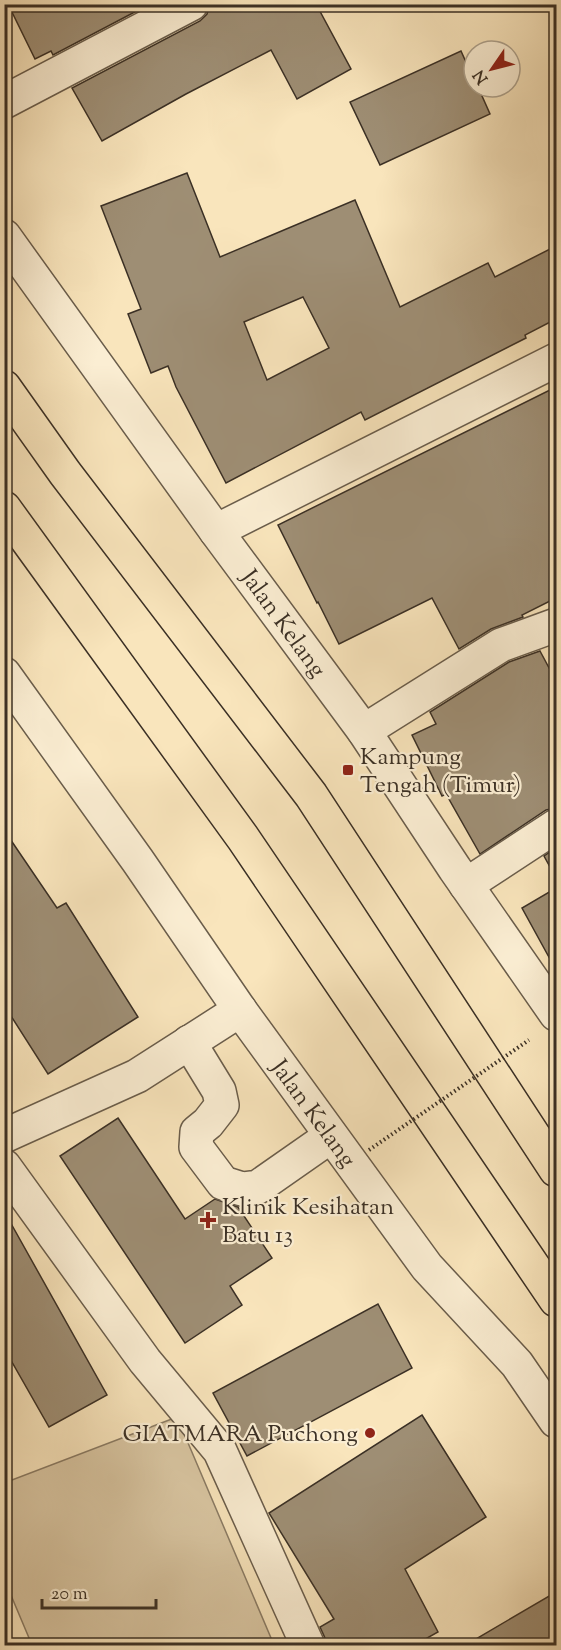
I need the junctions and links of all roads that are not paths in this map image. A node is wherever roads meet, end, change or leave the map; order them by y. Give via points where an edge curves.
1 (191, 4) edge
2 (4, 102) edge
3 (4, 236) edge
4 (556, 360) edge
5 (4, 387) edge
6 (4, 508) edge
7 (216, 531) junction
8 (556, 625) edge
9 (4, 674) edge
10 (364, 731) junction
11 (556, 826) edge
12 (466, 885) junction
13 (240, 1010) junction
14 (556, 1014) edge
15 (189, 1042) junction
16 (4, 1136) edge
17 (331, 1136) junction
18 (4, 1166) edge
19 (556, 1170) edge
20 (556, 1300) edge
21 (556, 1421) edge
22 (308, 1646) edge

1 - 2 street
3 - 7 street, Jalan Kelang
4 - 7 street
5 - 19 highway via 311,795
6 - 20 highway via 243,838
7 - 10 street, Jalan Kelang
8 - 10 street via 501,645
9 - 13 street, Jalan Kelang
10 - 12 street, Jalan Kelang
11 - 12 street
12 - 14 street, Jalan Kelang
13 - 15 street
13 - 17 street, Jalan Kelang
15 - 16 street via 137,1076
15 - 17 street via 219,1091 222,1105 197,1132 196,1147 223,1183 242,1190 258,1187
17 - 21 street, Jalan Kelang via 427,1267 517,1364
18 - 22 street via 145,1361 220,1451

